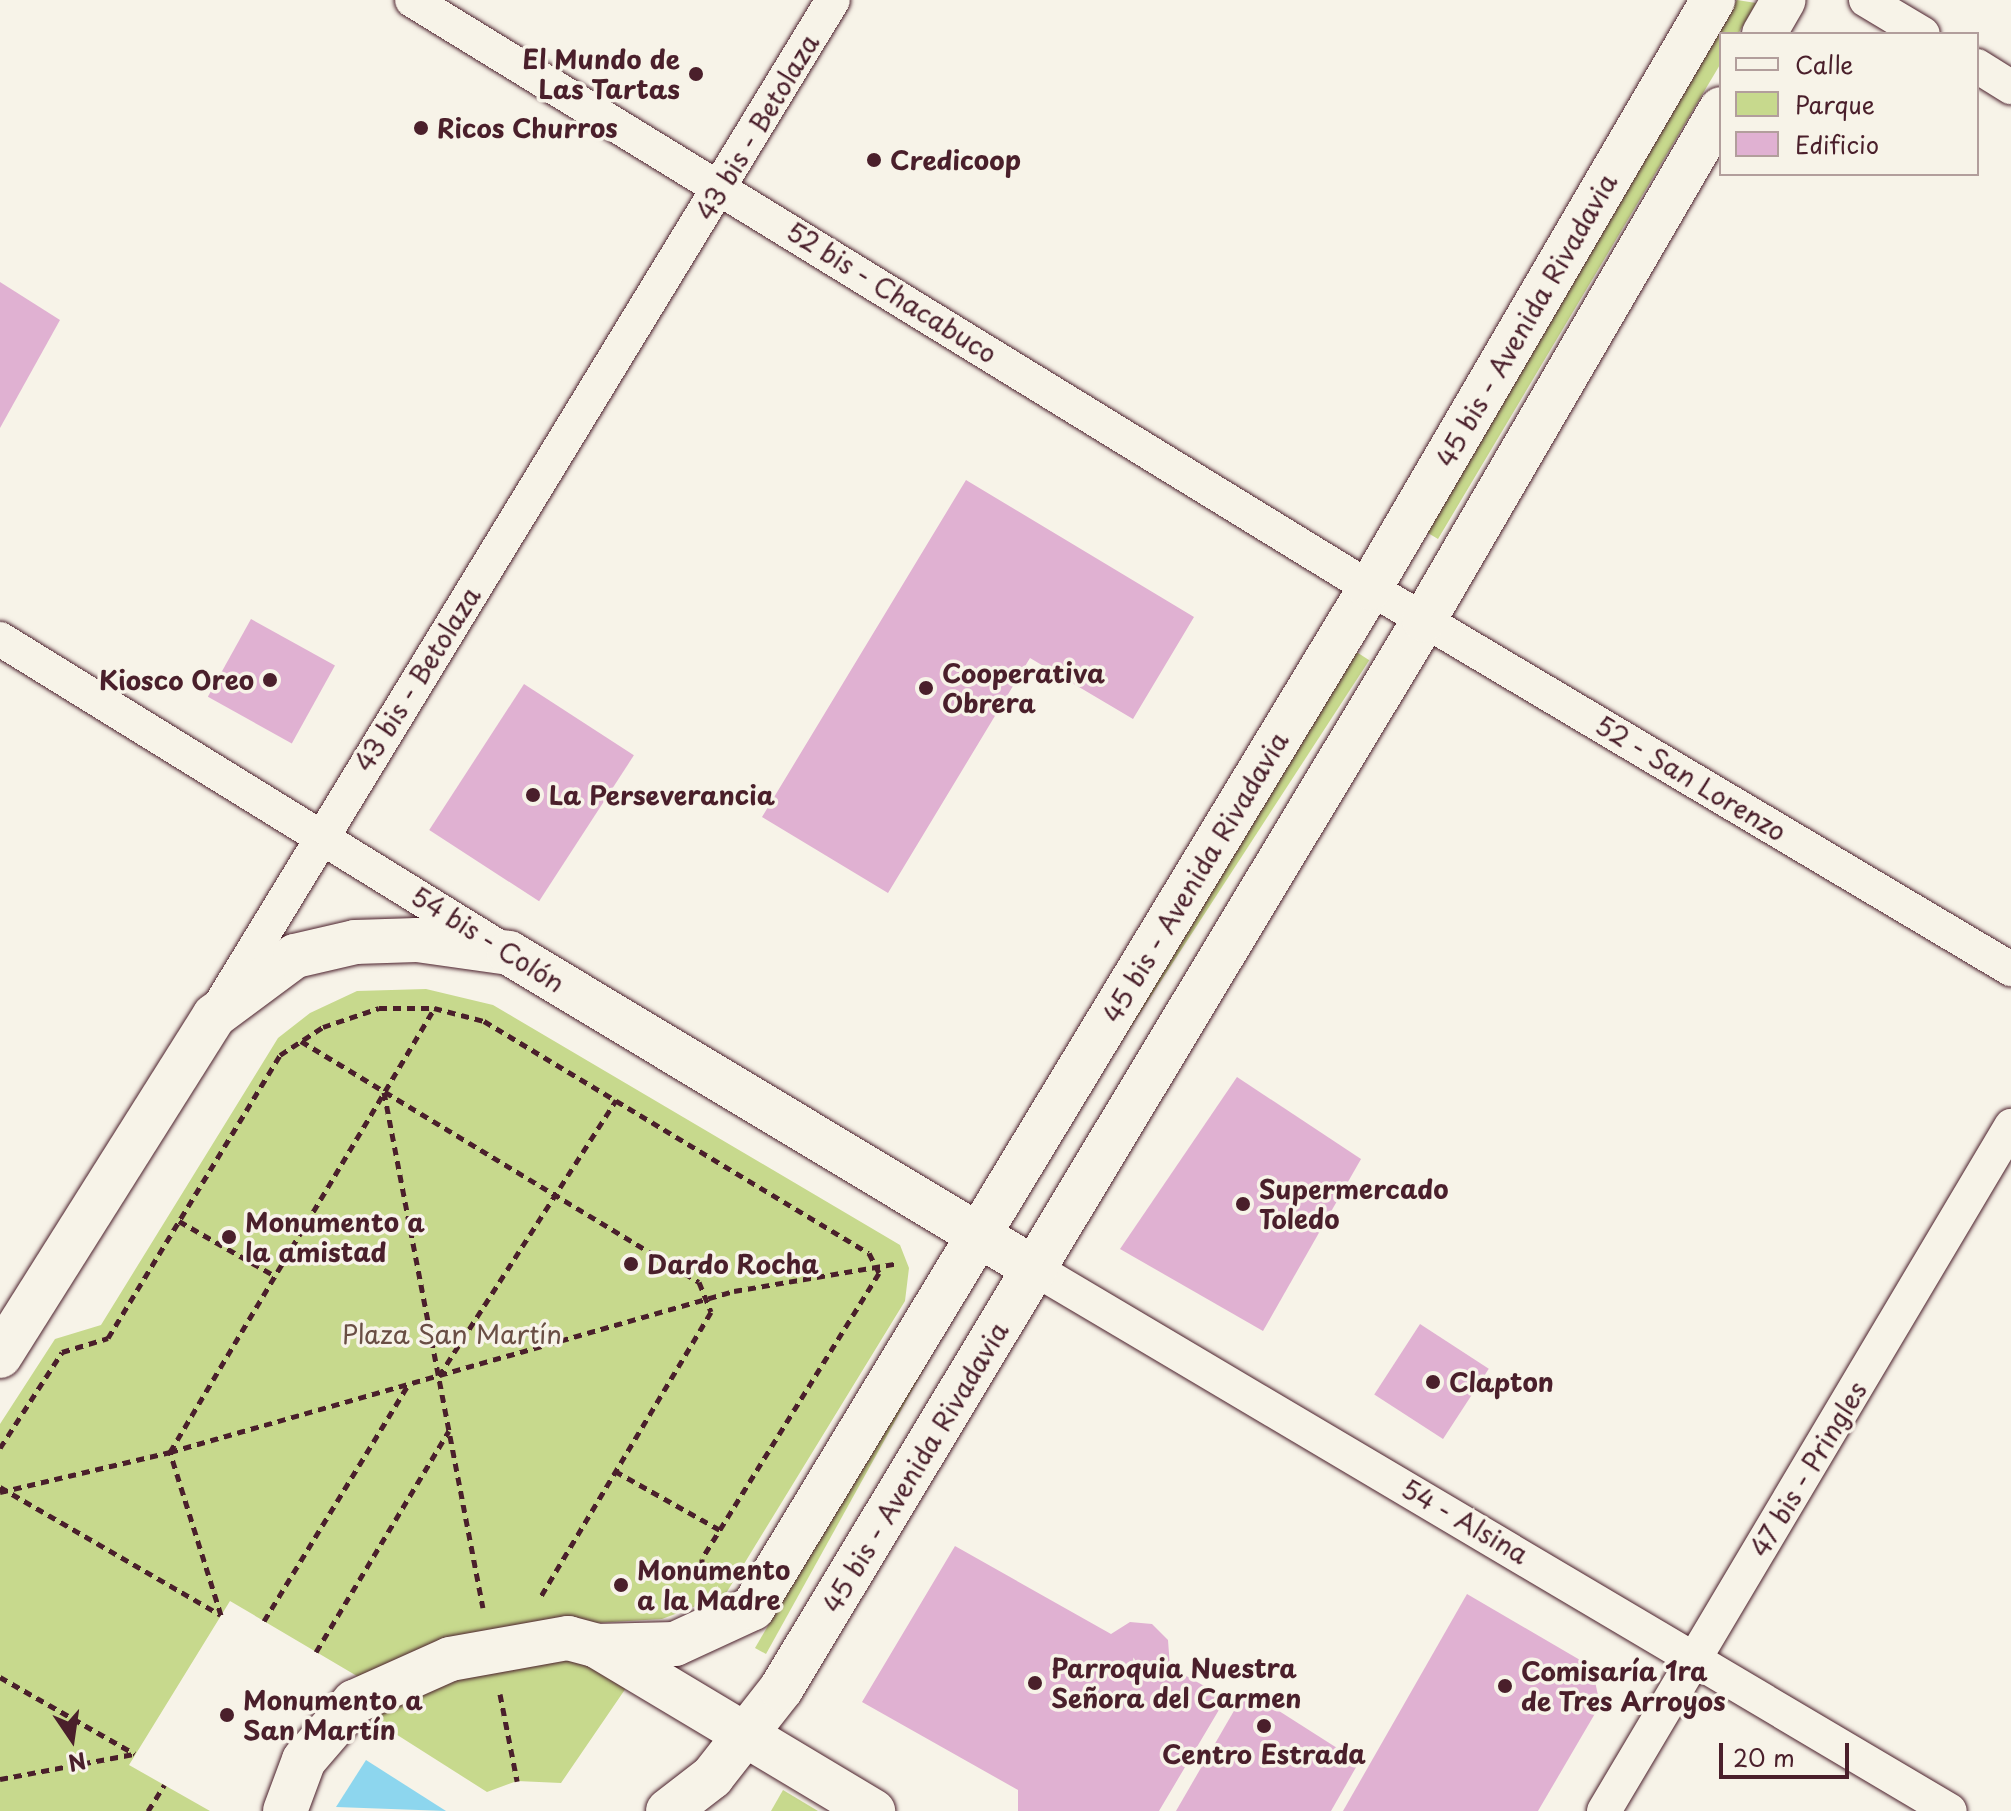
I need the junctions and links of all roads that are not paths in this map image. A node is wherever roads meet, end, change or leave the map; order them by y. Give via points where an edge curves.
1 (412, 0) edge
2 (833, 0) edge
3 (1713, 0) edge
4 (1784, 0) edge
5 (1866, 0) edge
6 (1765, 32) edge
7 (1920, 32) edge
8 (1979, 67) edge
9 (2011, 87) edge
10 (1719, 112) edge
11 (723, 187) junction
12 (1370, 588) junction
13 (1424, 620) junction
14 (0, 639) edge
15 (320, 834) junction
16 (509, 953) junction
17 (2011, 969) edge
18 (214, 1016) junction
19 (2011, 1126) edge
20 (977, 1237) junction
21 (1035, 1269) junction
22 (0, 1356) edge
23 (597, 1646) junction
24 (1697, 1657) junction
25 (741, 1732) junction
26 (285, 1811) edge
27 (668, 1811) edge
28 (873, 1811) edge
29 (1604, 1811) edge
30 (1950, 1811) edge

1 - 11 street, 52 bis - Chacabuco
2 - 11 street, 43 bis - Betolaza
3 - 12 main road, 45 bis - Avenida Rivadavia
4 - 6 main road
5 - 7 street
8 - 9 street
10 - 13 main road, 45 bis - Avenida Rivadavia
11 - 12 street, 52 bis - Chacabuco
11 - 15 street, 43 bis - Betolaza
12 - 13 street, 52 - San Lorenzo
12 - 20 main road, 45 bis - Avenida Rivadavia
13 - 17 street, 52 - San Lorenzo
13 - 21 main road, 45 bis - Avenida Rivadavia
14 - 15 street, 54 bis - Colón
15 - 16 street, 54 bis - Colón
15 - 18 street, 43 bis - Betolaza
16 - 18 main road via 417,940 355,942 295,956
16 - 20 main road, 54 bis - Colón
18 - 22 main road, 43 bis - Betolaza
19 - 24 street, 47 bis - Pringles
20 - 21 main road, 54 - Alsina
20 - 23 main road, 45 bis - Avenida Rivadavia via 753,1608 675,1644
21 - 24 street, 54 - Alsina
21 - 25 main road, 45 bis - Avenida Rivadavia via 781,1689
23 - 25 main road
23 - 26 main road via 568,1638 520,1643 388,1682 333,1718 304,1760
24 - 29 street, 47 bis - Pringles
24 - 30 street, 54 - Alsina
25 - 27 main road, 45 bis - Avenida Rivadavia via 712,1777
25 - 28 main road

